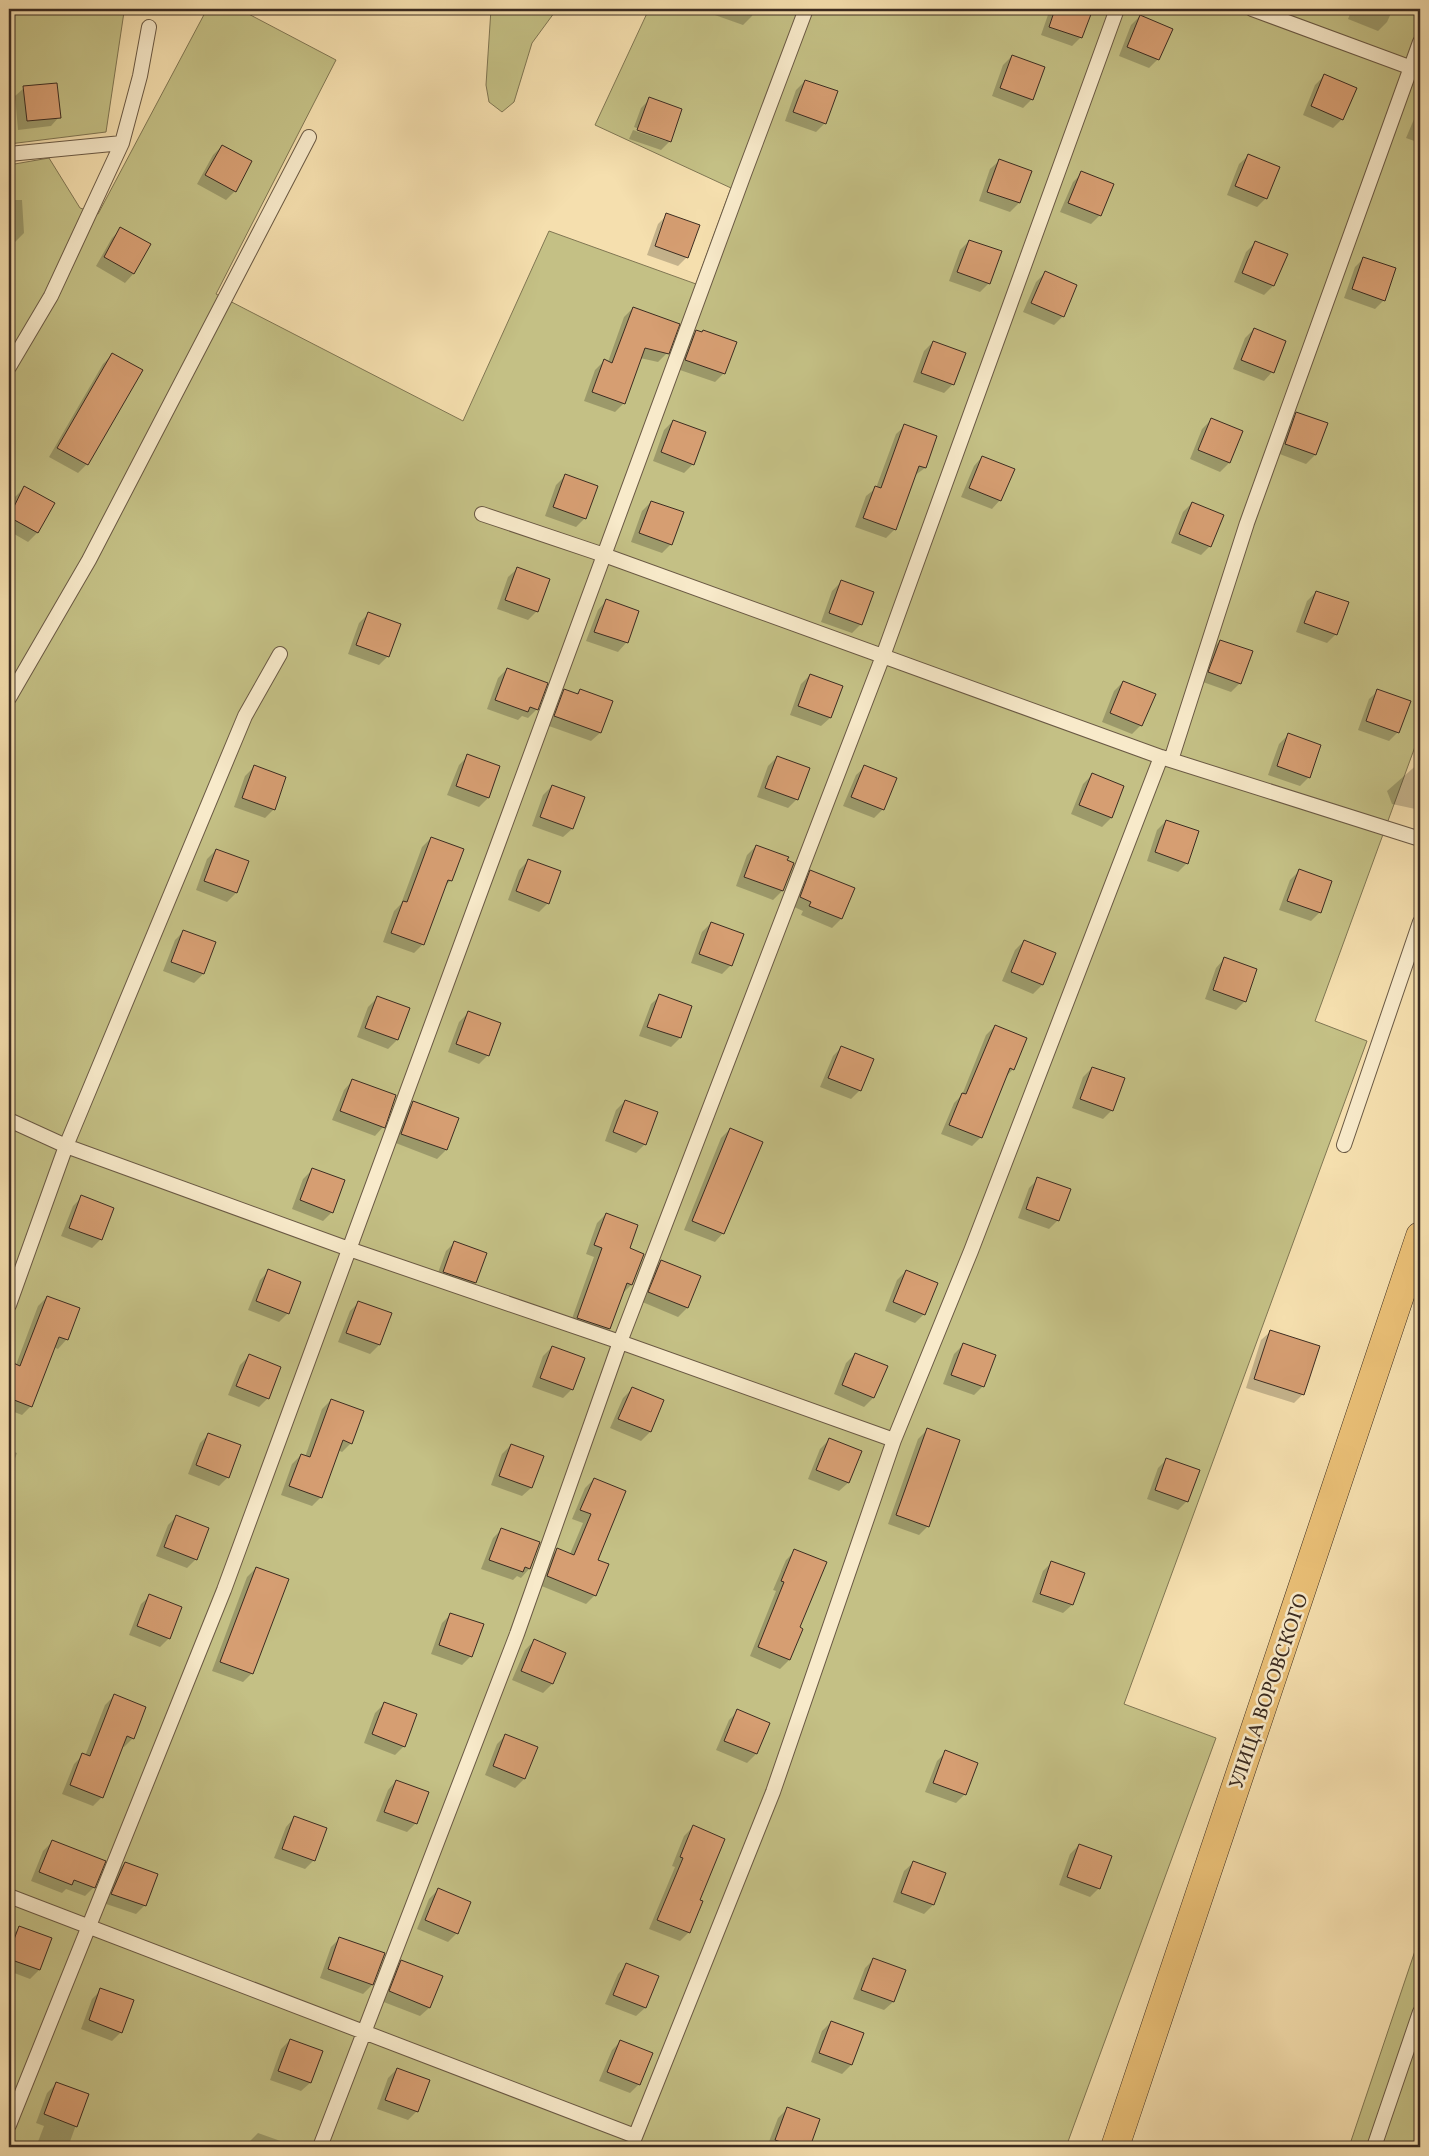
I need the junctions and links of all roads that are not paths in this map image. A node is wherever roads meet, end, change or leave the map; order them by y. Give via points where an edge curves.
1 (806, 9) edge
2 (1118, 9) edge
3 (1252, 9) edge
4 (149, 27) dead end
5 (1420, 42) edge
6 (1416, 69) edge
7 (309, 137) dead end
8 (122, 143) junction
9 (9, 154) edge
10 (9, 367) edge
11 (482, 514) dead end
12 (604, 555) junction
13 (280, 654) dead end
14 (883, 656) junction
15 (9, 698) edge
16 (1166, 758) junction
17 (1420, 838) edge
18 (1420, 922) edge
19 (9, 1120) edge
20 (1344, 1145) dead end
21 (66, 1146) junction
22 (1420, 1236) edge
23 (349, 1248) junction
24 (9, 1305) edge
25 (620, 1342) junction
26 (894, 1440) junction
27 (9, 1896) edge
28 (87, 1928) junction
29 (1420, 2012) edge
30 (364, 2033) junction
31 (9, 2125) edge
32 (633, 2142) edge
33 (320, 2147) edge
34 (1115, 2147) edge
35 (1374, 2147) edge

1 - 12 lane
2 - 14 lane
3 - 6 lane
4 - 8 lane
5 - 6 lane
6 - 16 lane via 1247,523
7 - 15 lane via 89,560
8 - 9 lane
8 - 10 lane via 50,296
11 - 12 lane
12 - 14 lane
12 - 23 lane
13 - 21 lane via 245,716
14 - 16 lane
14 - 25 lane
16 - 17 lane
16 - 26 lane
18 - 20 lane
19 - 21 lane
21 - 23 lane
21 - 24 lane
22 - 34 main road, УЛИЦА ВОРОВСКОГО
23 - 25 lane
23 - 28 lane via 224,1590
25 - 26 lane
25 - 30 lane via 517,1634
26 - 32 lane via 773,1792
27 - 28 lane
28 - 30 lane
28 - 31 lane
29 - 35 lane
30 - 32 lane
30 - 33 lane

